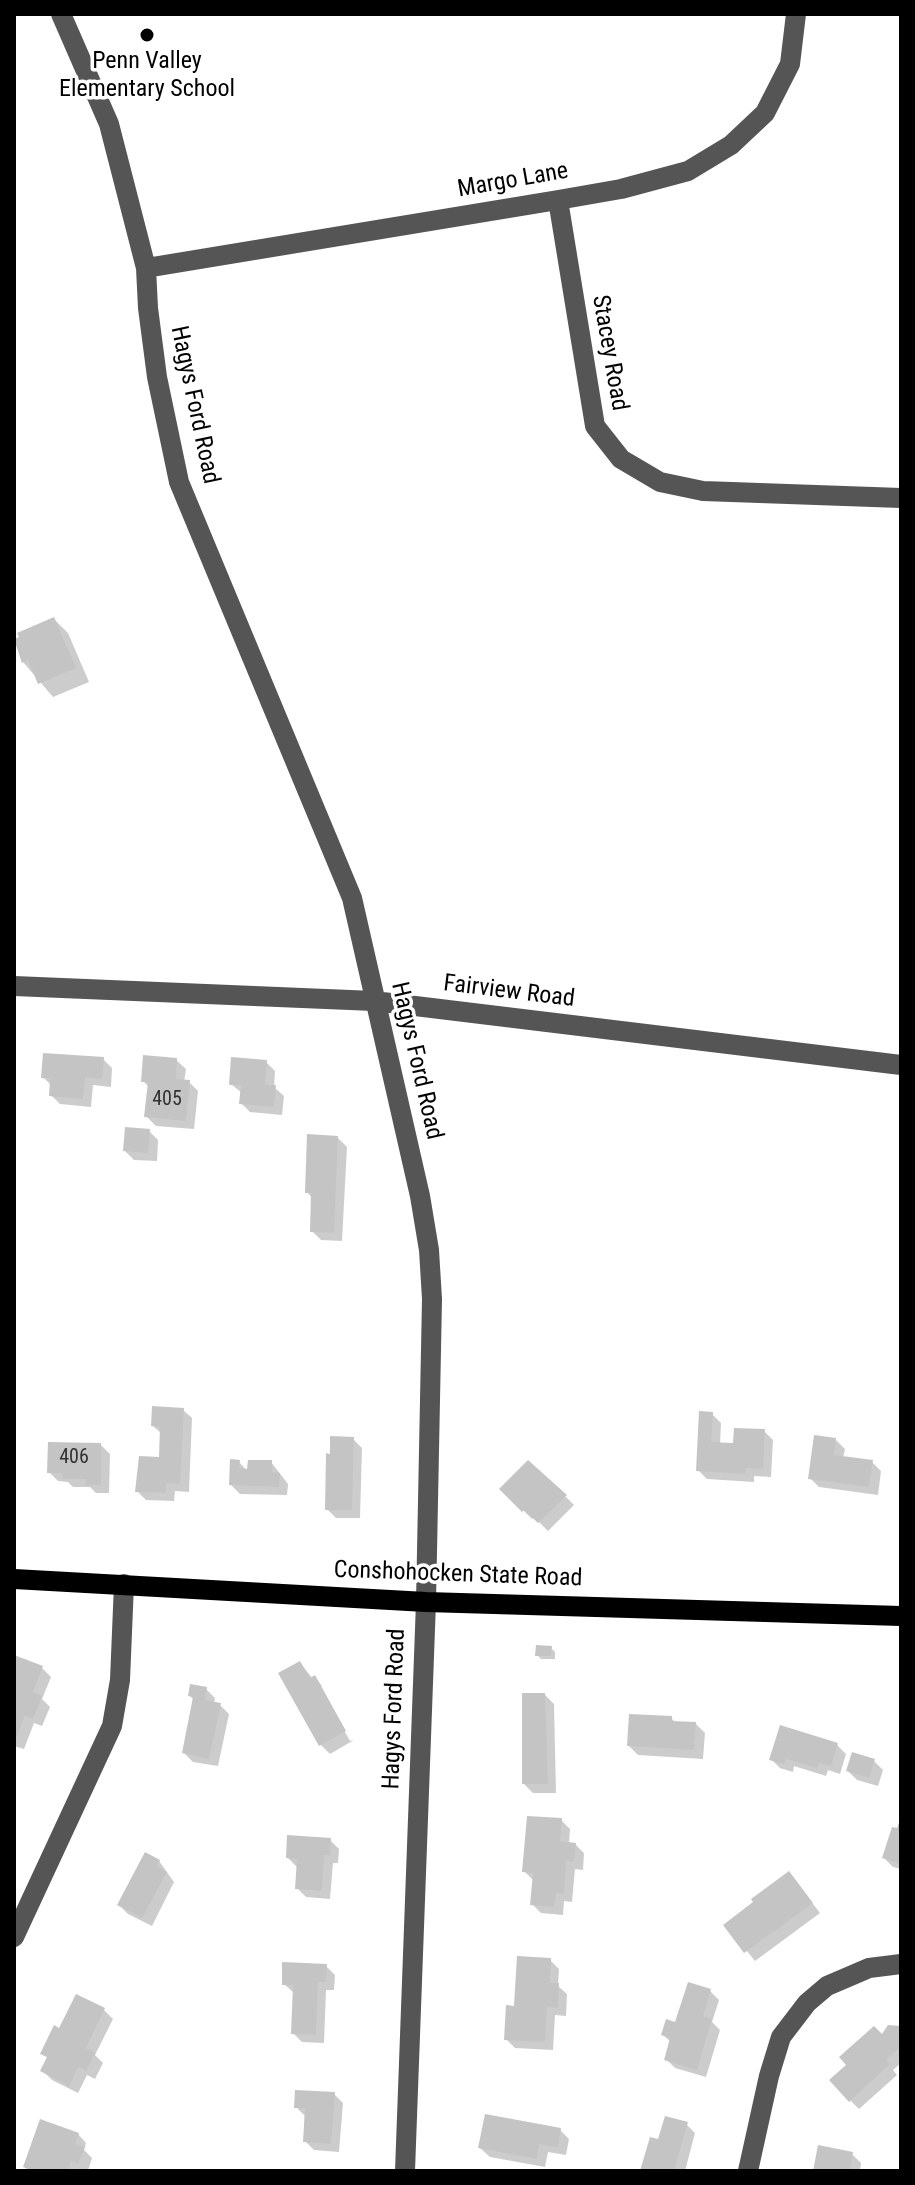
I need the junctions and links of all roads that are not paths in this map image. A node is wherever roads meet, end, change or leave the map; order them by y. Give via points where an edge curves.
1 (61, 14) edge
2 (796, 14) edge
3 (558, 200) junction
4 (146, 268) junction
5 (901, 498) edge
6 (14, 986) edge
7 (374, 1001) junction
8 (901, 1065) edge
9 (14, 1579) edge
10 (124, 1584) junction
11 (426, 1602) junction
12 (901, 1616) edge
13 (14, 1937) edge
14 (901, 1964) edge
15 (405, 2171) edge
16 (748, 2171) edge

1 - 4 street, Hagys Ford Road via 109,124
2 - 3 street, Margo Lane via 790,64 765,113 731,145 688,171
3 - 4 street, Margo Lane
3 - 5 street, Stacey Road via 595,426 621,459 660,482 703,491
4 - 7 street, Hagys Ford Road via 157,377 179,482 347,885
6 - 7 street, Fairview Road
7 - 8 street, Fairview Road
7 - 11 street, Hagys Ford Road via 429,1250
9 - 10 main road, Conshohocken State Road
10 - 11 main road, Conshohocken State Road
10 - 13 street via 121,1668 112,1726
11 - 12 main road, Conshohocken State Road
11 - 15 street, Hagys Ford Road
14 - 16 street via 869,1968 827,1986 781,2037

